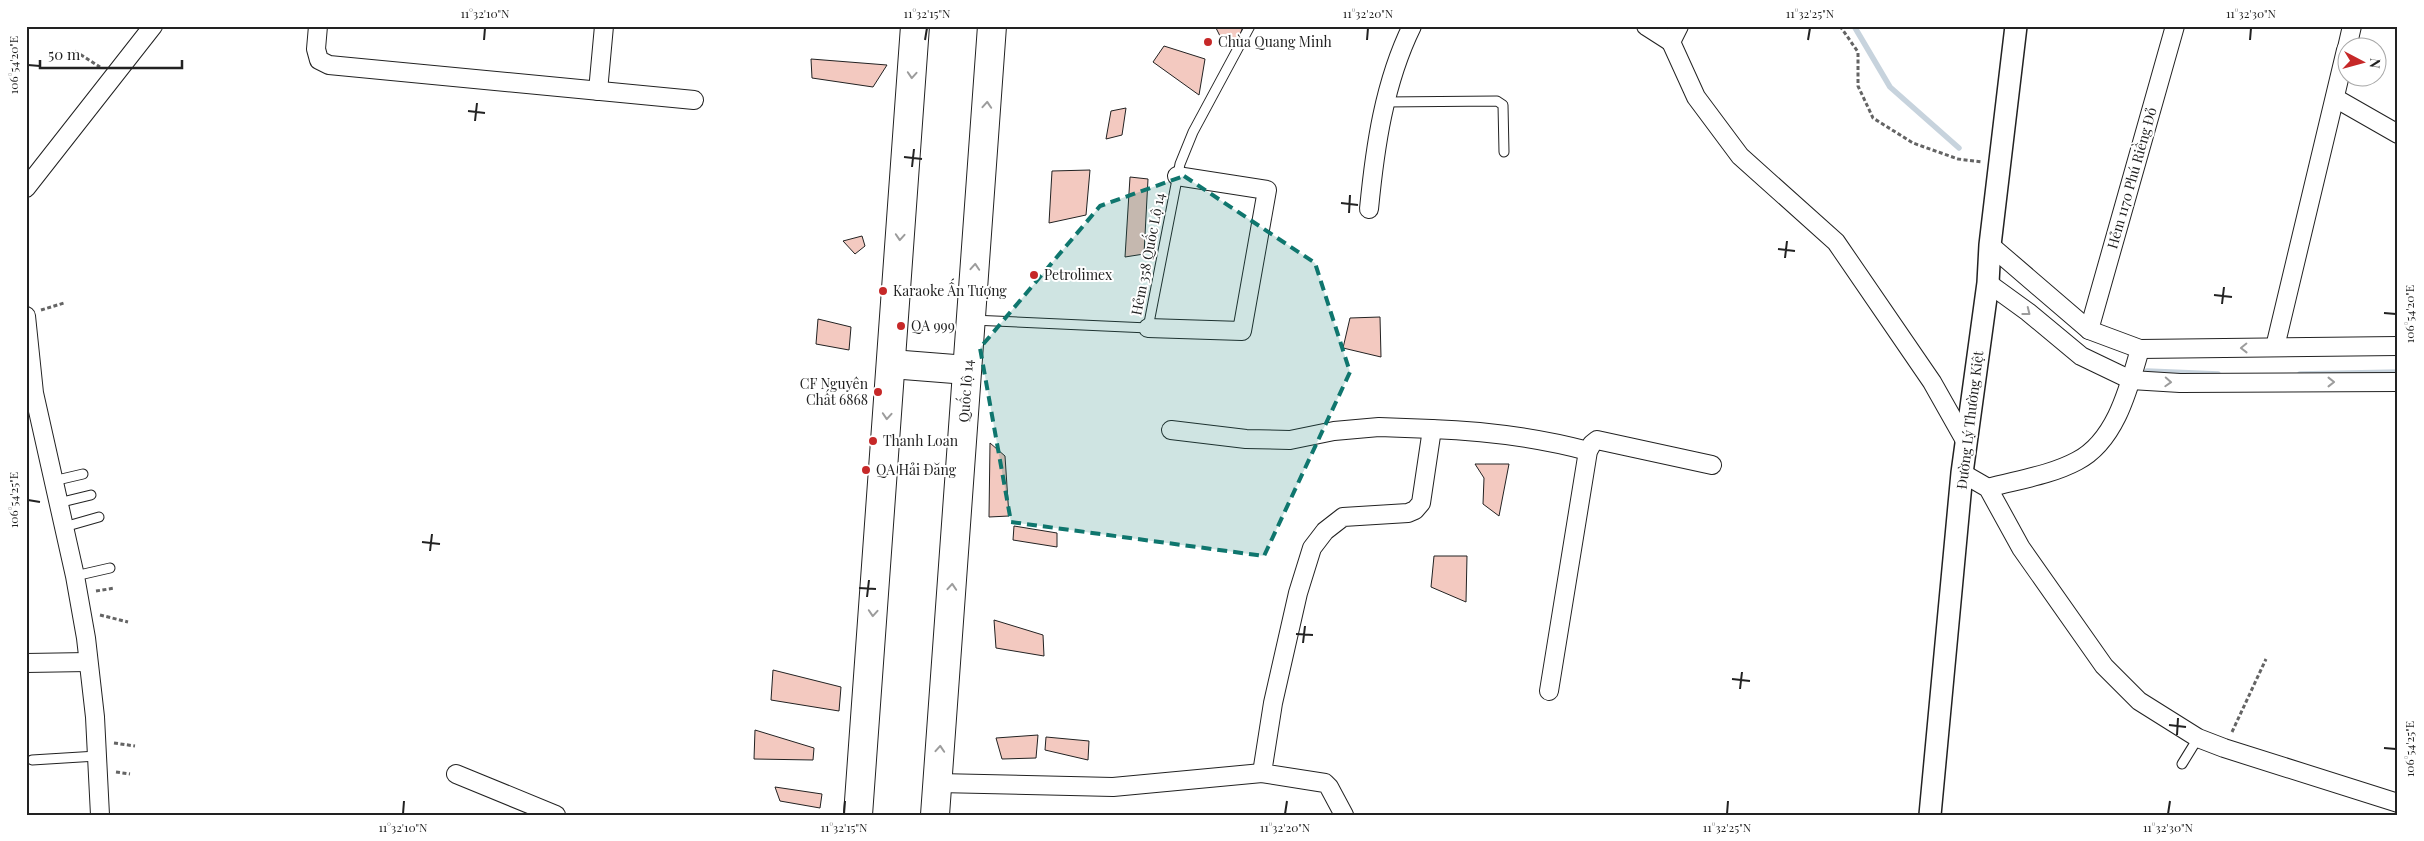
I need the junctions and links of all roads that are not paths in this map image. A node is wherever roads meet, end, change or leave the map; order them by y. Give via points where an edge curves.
1 (153, 26) edge
2 (318, 26) edge
3 (604, 26) edge
4 (915, 26) edge
5 (992, 26) edge
6 (1250, 26) edge
7 (1412, 26) edge
8 (1646, 26) edge
9 (2016, 26) edge
10 (2175, 26) edge
11 (1675, 34) edge
12 (2337, 88) edge
13 (598, 91) junction
14 (2335, 98) junction
15 (694, 100) dead end
16 (1384, 102) junction
17 (2398, 134) edge
18 (1504, 152) dead end
19 (1177, 176) junction
20 (26, 188) edge
21 (1369, 209) dead end
22 (1990, 245) junction
23 (1988, 283) junction
24 (31, 314) edge
25 (971, 320) junction
26 (1148, 328) junction
27 (2089, 330) junction
28 (2398, 346) edge
29 (2275, 347) junction
30 (2140, 349) junction
31 (891, 364) junction
32 (967, 370) junction
33 (2131, 380) junction
34 (2398, 382) edge
35 (1432, 429) junction
36 (1171, 430) dead end
37 (1967, 444) junction
38 (1588, 451) junction
39 (1712, 465) dead end
40 (1962, 473) junction
41 (84, 474) dead end
42 (53, 482) junction
43 (1988, 488) junction
44 (91, 495) dead end
45 (58, 503) junction
46 (99, 517) dead end
47 (64, 527) junction
48 (110, 568) dead end
49 (75, 576) junction
50 (88, 662) junction
51 (26, 663) edge
52 (1549, 691) dead end
53 (2198, 738) junction
54 (97, 756) junction
55 (32, 760) dead end
56 (2182, 764) dead end
57 (1262, 773) junction
58 (456, 774) dead end
59 (938, 783) junction
60 (2398, 803) edge
61 (100, 815) edge
62 (556, 815) edge
63 (858, 815) edge
64 (935, 815) edge
65 (1344, 815) edge
66 (1930, 815) edge

1 - 20 street
2 - 13 street via 316,49 319,60 329,65
3 - 13 street
4 -> 31 highway
25 -> 5 highway, Quốc lộ 14
6 - 19 lane, Hẻm 358 Quốc Lộ 14 via 1193,132
7 - 16 street
8 - 11 street
9 - 22 street, Đường Lý Thường Kiệt
10 - 27 street, Hẻm 1170 Phú Riềng Đỏ
11 - 37 street via 1696,98 1740,156 1836,242 1932,382
12 - 14 street
13 - 15 street
14 - 17 street
14 - 29 street
16 - 18 lane via 1501,102
16 - 21 street
19 - 26 lane, Hẻm 358 Quốc Lộ 14
19 - 26 street via 1267,190 1242,331
22 - 23 street, Đường Lý Thường Kiệt
22 - 27 street
23 -> 33 street via 2080,356
23 - 37 street, Đường Lý Thường Kiệt
24 - 42 street via 34,393
25 - 26 lane, Hẻm 358 Quốc Lộ 14
25 - 32 highway, Quốc lộ 14
27 - 30 street
28 - 29 street
29 -> 30 street
30 - 33 street
31 - 32 highway
31 -> 63 highway
59 -> 32 highway, Quốc lộ 14
33 -> 34 street
33 - 43 street via 2114,420 2090,452 2062,467
35 - 36 street via 1379,427 1334,430 1290,440 1246,439
35 - 38 street via 1497,432 1543,439
35 - 57 street via 1420,503 1415,510 1343,517 1325,531 1312,548 1273,703
37 - 40 street, Đường Lý Thường Kiệt
38 - 39 street via 1597,440
38 - 52 street
40 - 43 street
40 - 66 street, Đường Lý Thường Kiệt
41 - 42 lane
42 - 45 street
43 - 53 street via 2021,548 2104,666 2139,701
44 - 45 lane
45 - 47 street
46 - 47 lane
47 - 49 street
48 - 49 lane
49 - 50 street
50 - 51 street
50 - 54 street
53 - 56 lane
53 - 60 street
54 - 55 lane
54 - 61 street
57 - 59 street via 1112,787
57 - 65 street via 1325,782
58 - 62 street
59 - 64 highway, Quốc lộ 14

